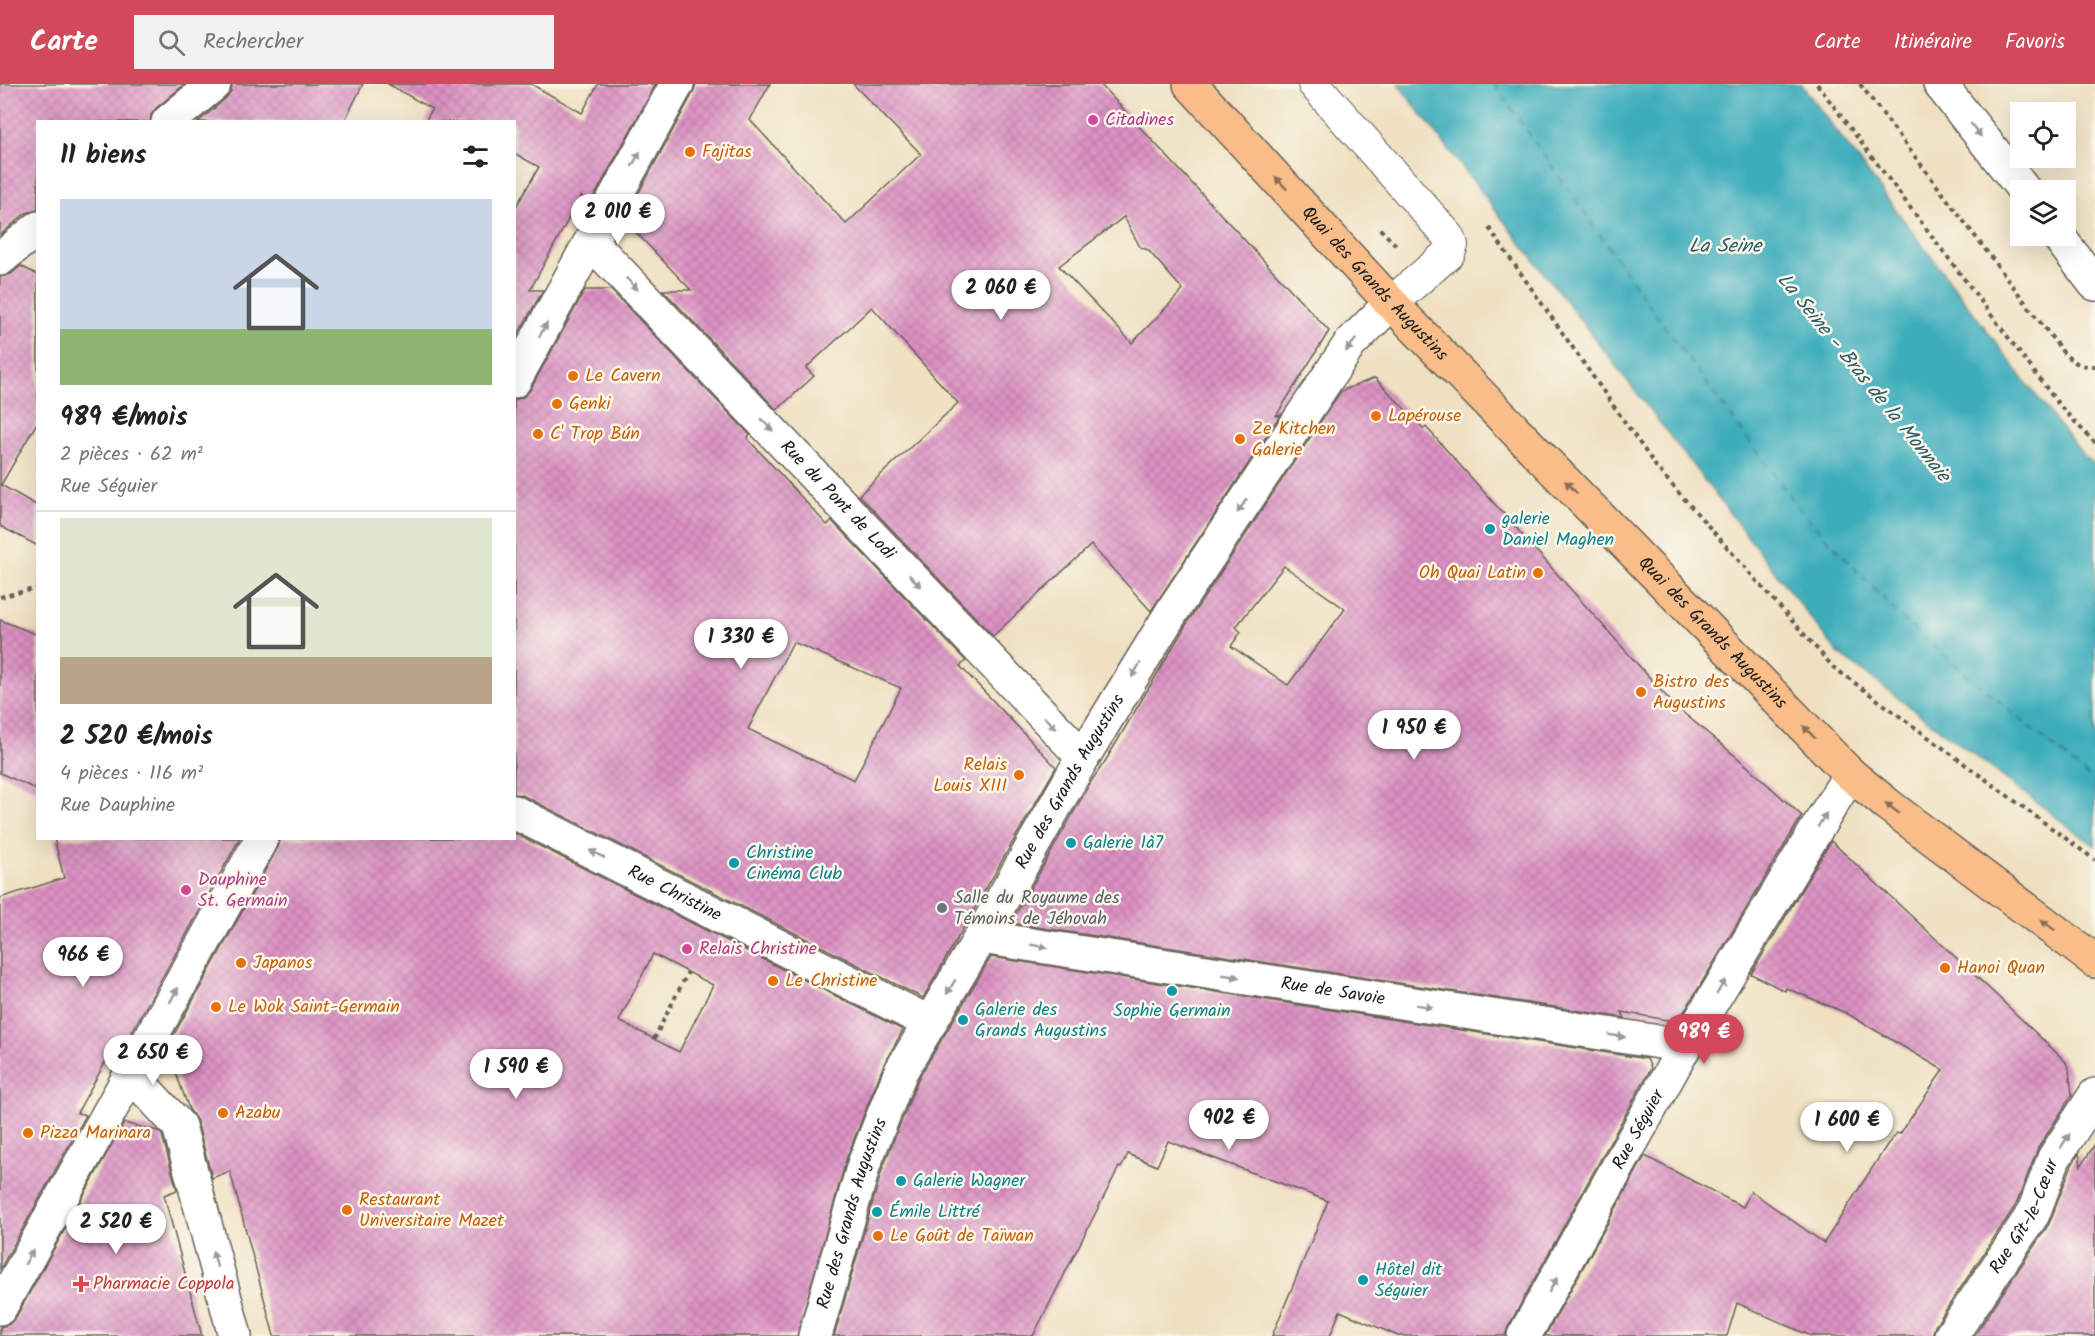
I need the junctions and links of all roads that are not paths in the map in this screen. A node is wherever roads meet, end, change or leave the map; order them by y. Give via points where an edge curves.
1 (214, 84) edge
2 (678, 84) edge
3 (1190, 84) edge
4 (1314, 84) edge
5 (1940, 84) edge
6 (170, 120) edge
7 (2016, 180) edge
8 (591, 242) junction
9 (2066, 246) edge
10 (2095, 284) edge
11 (1391, 303) junction
12 (516, 377) edge
13 (1083, 758) junction
14 (1850, 774) junction
15 (516, 813) edge
16 (261, 840) edge
17 (981, 937) junction
18 (2095, 961) edge
19 (930, 1023) junction
20 (1685, 1046) junction
21 (130, 1073) junction
22 (2095, 1095) edge
23 (0, 1308) edge
24 (235, 1336) edge
25 (814, 1336) edge
26 (1524, 1336) edge
27 (1951, 1336) edge

1 - 6 street
8 -> 2 street
11 -> 3 main road, Quai des Grands Augustins
4 - 11 street via 1452,245 1449,254
5 -> 7 street
12 -> 8 street
8 -> 13 street, Rue du Pont de Lodi
9 - 10 street
11 -> 13 street, Rue des Grands Augustins via 1350,344 1173,610
14 -> 11 main road, Quai des Grands Augustins
13 - 17 street, Rue des Grands Augustins
18 -> 14 main road, Quai des Grands Augustins
20 -> 14 street, Rue Séguier
19 -> 15 street, Rue Christine
21 -> 16 street
17 -> 19 street, Rue des Grands Augustins
17 -> 20 street, Rue de Savoie
19 - 25 street, Rue des Grands Augustins via 901,1071 864,1164
26 -> 20 street, Rue Séguier
23 -> 21 street
24 -> 21 street via 180,1126
27 -> 22 street, Rue Gît-le-Cœur via 2032,1214 2054,1158

